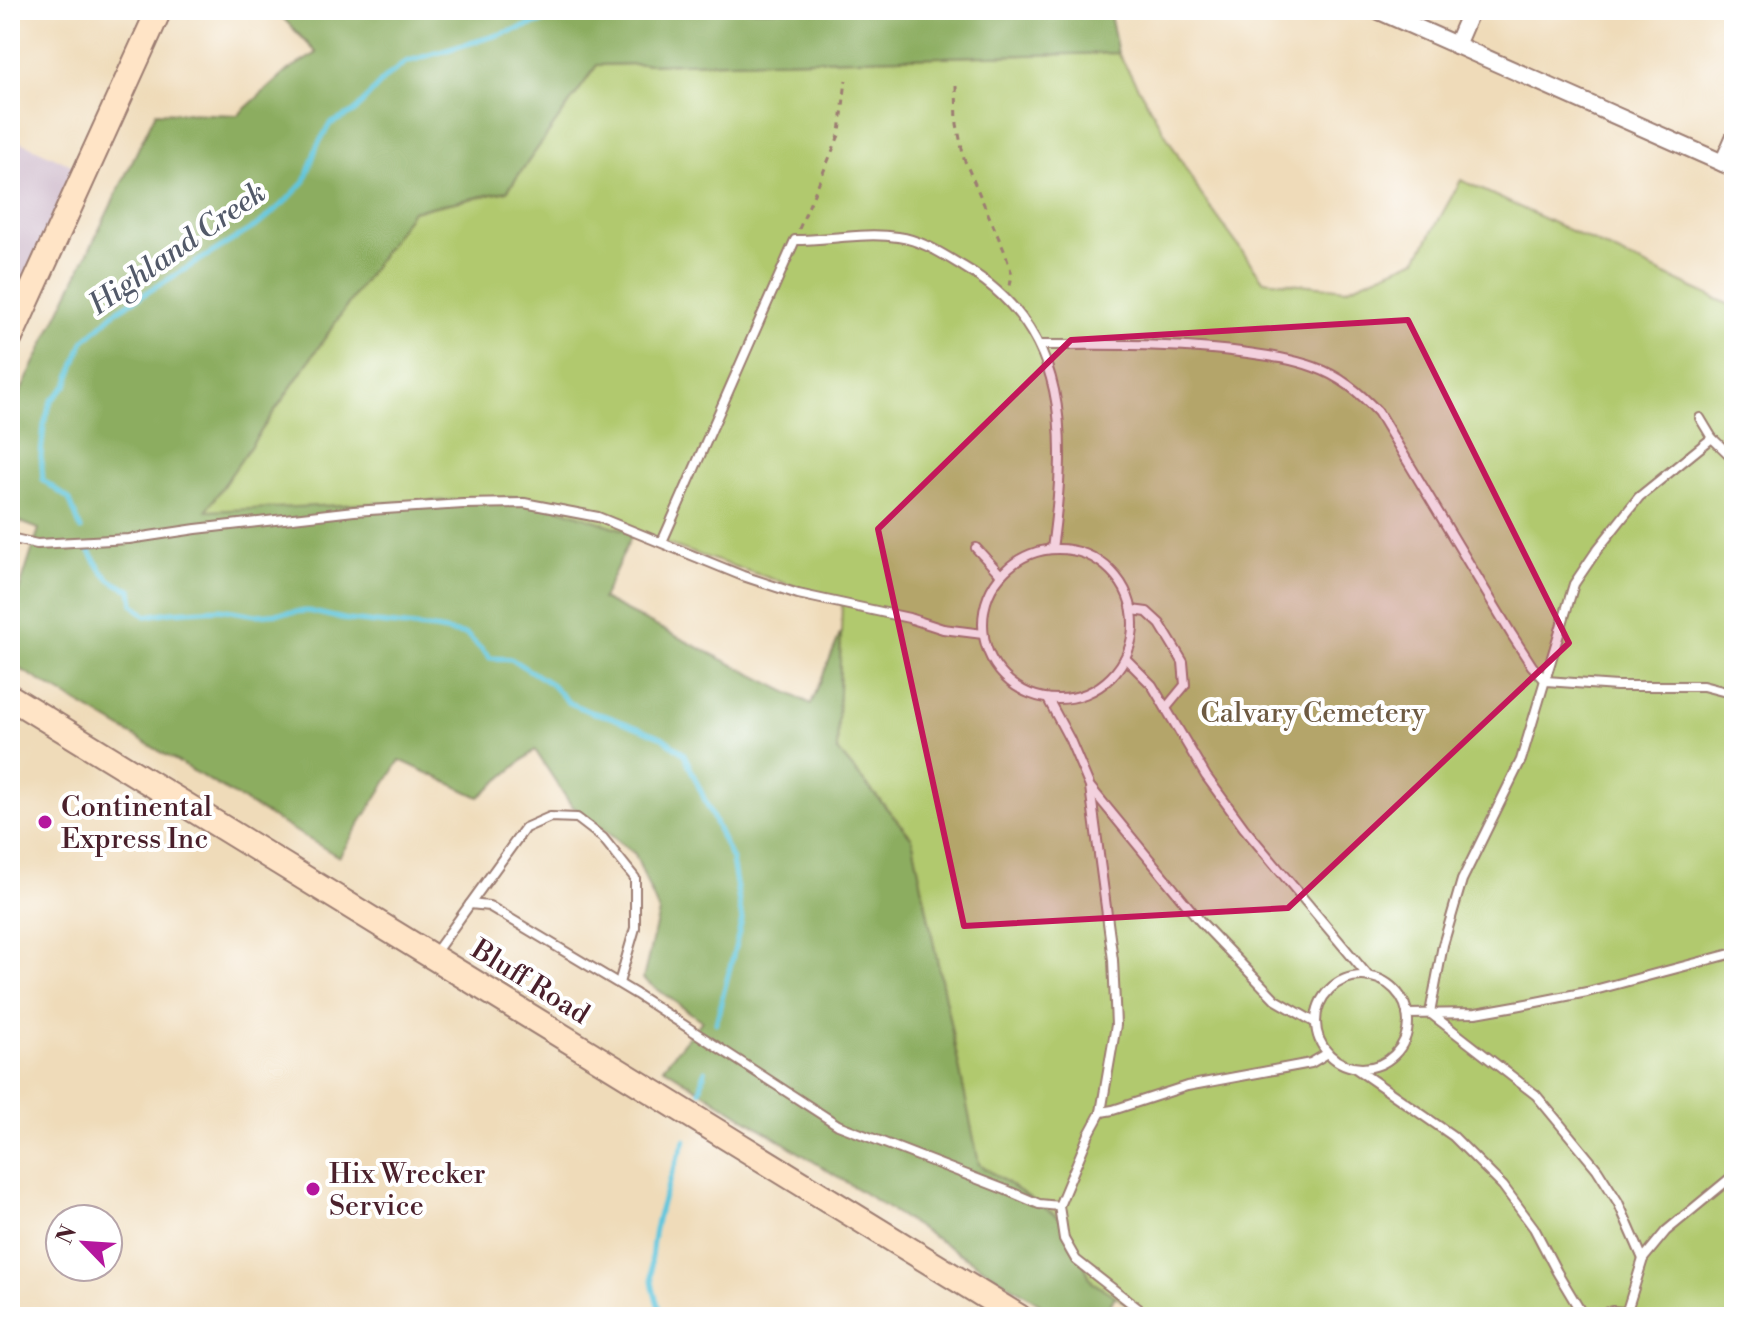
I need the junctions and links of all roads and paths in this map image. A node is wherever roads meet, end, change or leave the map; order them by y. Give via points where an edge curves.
1 (159, 10) edge
2 (1377, 10) edge
3 (1471, 10) edge
4 (1456, 45) junction
5 (846, 80) dead end
6 (956, 86) dead end
7 (1734, 138) edge
8 (1729, 165) edge
9 (795, 240) junction
10 (1001, 294) junction
11 (10, 338) edge
12 (1040, 345) junction
13 (1700, 418) dead end
14 (1712, 438) junction
15 (1734, 459) edge
16 (10, 538) edge
17 (662, 542) junction
18 (976, 548) dead end
19 (1052, 549) junction
20 (1001, 575) junction
21 (1132, 610) junction
22 (983, 634) junction
23 (1125, 658) junction
24 (1546, 681) junction
25 (1734, 694) edge
26 (10, 697) edge
27 (1048, 699) junction
28 (1166, 708) junction
29 (1090, 787) junction
30 (470, 904) junction
31 (1734, 953) edge
32 (433, 956) junction
33 (1369, 977) junction
34 (619, 983) junction
35 (1430, 1013) junction
36 (1407, 1014) junction
37 (1316, 1023) junction
38 (1328, 1053) junction
39 (1355, 1068) junction
40 (1101, 1112) junction
41 (1734, 1175) edge
42 (1059, 1206) junction
43 (1643, 1259) junction
44 (1625, 1314) edge
45 (1019, 1317) edge
46 (1149, 1317) edge
47 (1586, 1317) edge

1 - 11 main road
2 - 4 street
3 - 4 street
4 - 8 street
5 - 9 path via 840,133
6 - 10 path via 964,159 1012,274 1010,287
7 - 8 street
9 - 10 lane via 901,237 932,248
9 - 17 lane
10 - 12 lane
12 - 19 lane via 1061,436
12 - 24 lane via 1158,345 1287,358 1355,388 1378,412 1512,635
13 - 14 lane
14 - 15 lane
14 - 24 lane via 1639,497 1597,550 1574,584
16 - 17 lane via 37,544 129,539 354,511 524,503 598,517
17 - 22 lane via 798,594
18 - 20 lane
19 - 20 lane via 1033,553
19 - 21 lane via 1094,558 1118,580
20 - 22 lane via 990,593
21 - 23 lane
21 - 28 lane via 1147,612 1160,624 1183,662 1185,685
22 - 27 lane via 1005,677 1025,692
23 - 27 lane via 1115,673 1085,694
23 - 28 lane
24 - 25 lane via 1703,686
24 - 35 lane via 1521,760 1462,880
26 - 32 main road, Bluff Road
27 - 29 lane
28 - 33 lane via 1244,828
29 - 37 lane via 1221,943 1276,1000
29 - 40 lane via 1113,960 1116,1025
30 - 32 lane
30 - 34 lane via 489,906
30 - 34 lane via 525,828 550,817 577,818 603,838 635,878 635,928
31 - 35 lane via 1534,1003 1476,1013
32 - 45 main road, Bluff Road
33 - 36 lane via 1389,984
33 - 37 lane via 1334,985 1318,1009
34 - 42 lane via 838,1125 1039,1204
35 - 36 lane
35 - 43 lane via 1536,1095 1597,1169
36 - 39 lane via 1406,1037 1398,1051 1379,1064
37 - 38 lane
38 - 39 lane
38 - 40 lane via 1311,1063 1187,1086
39 - 47 lane via 1453,1136 1503,1186
40 - 42 lane
41 - 43 lane via 1666,1231
42 - 46 lane via 1064,1239 1076,1260
43 - 44 lane
44 - 47 lane

